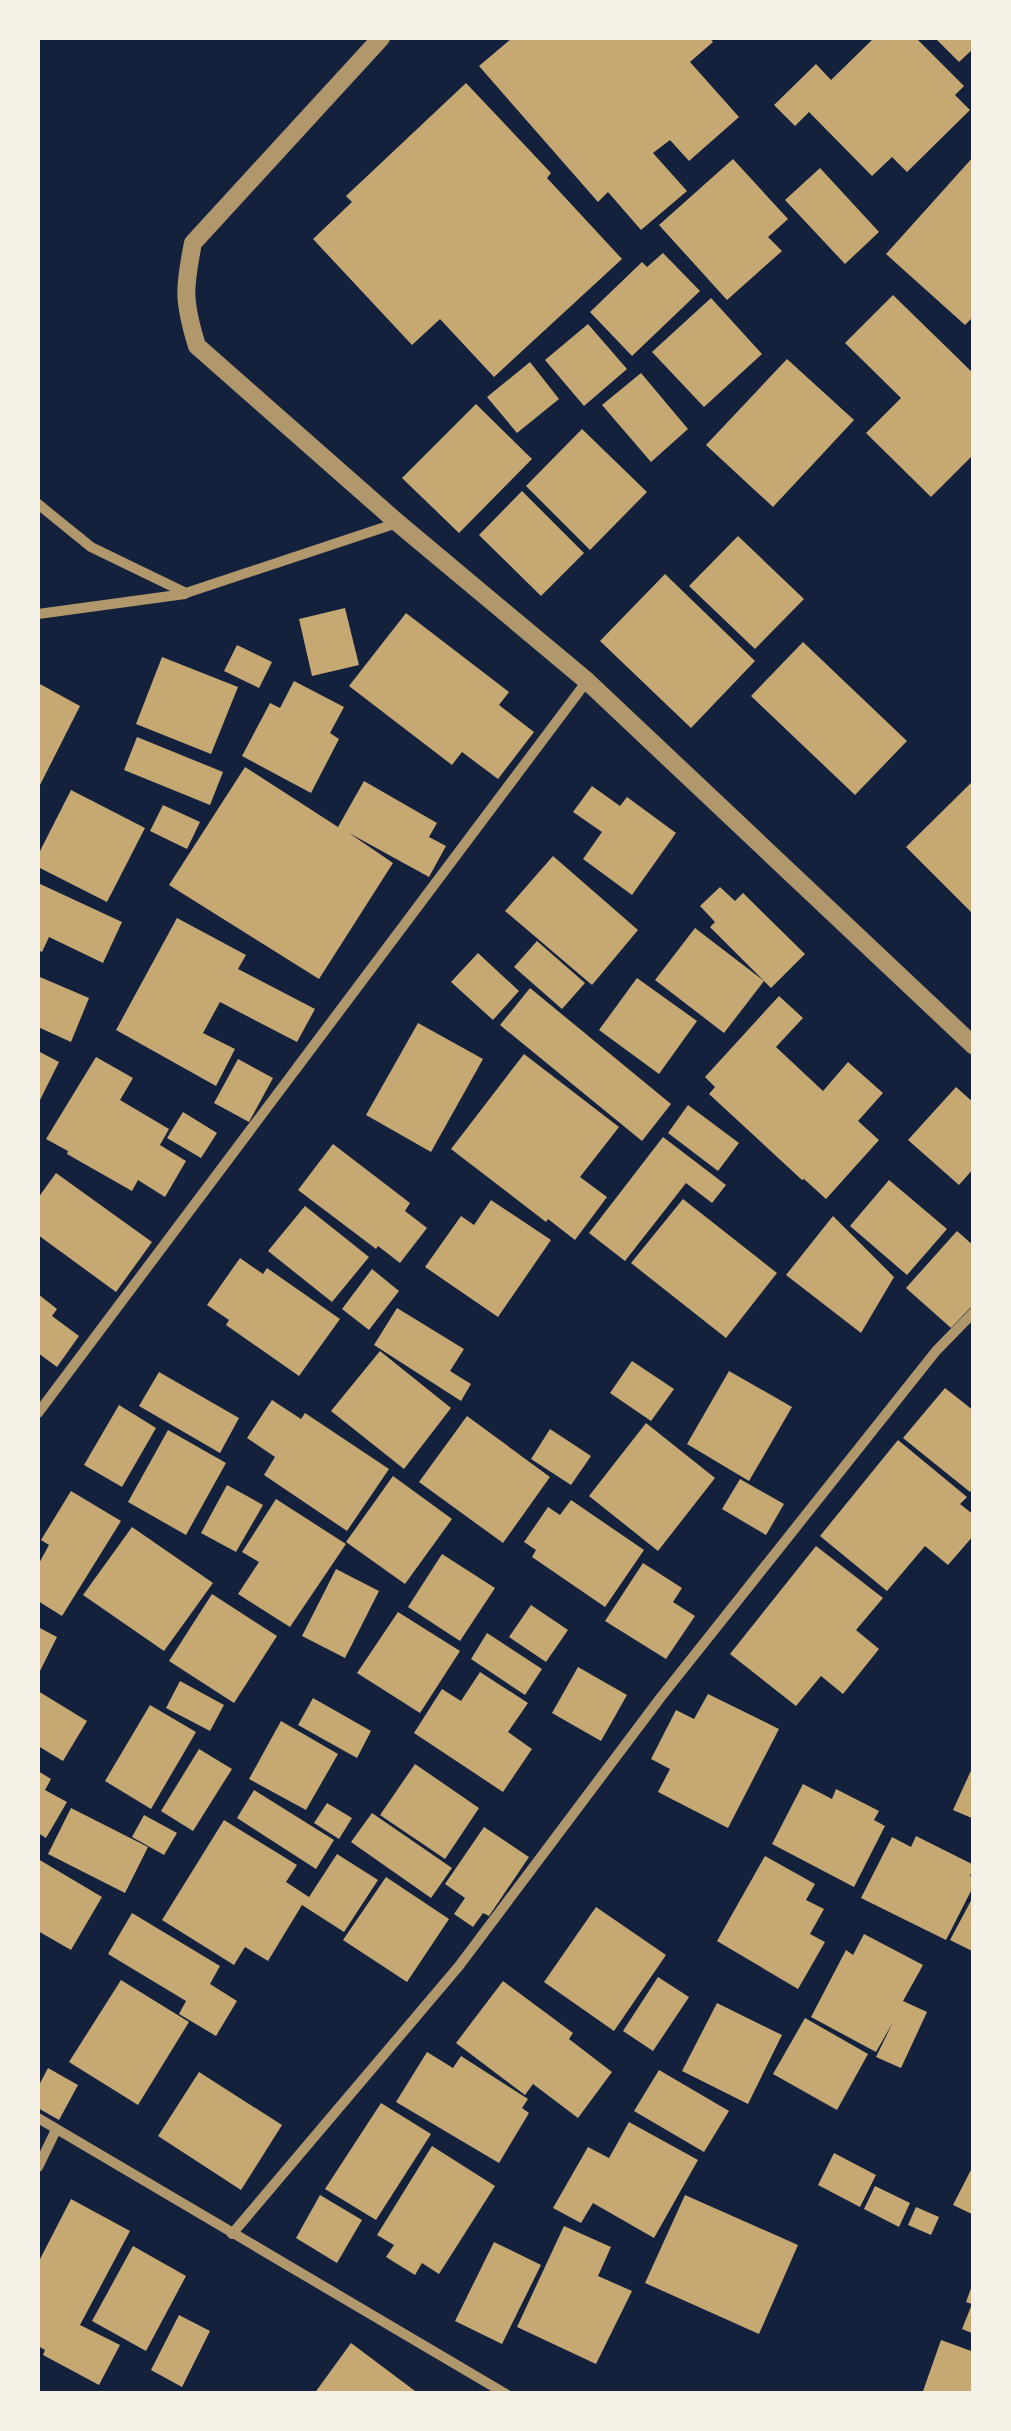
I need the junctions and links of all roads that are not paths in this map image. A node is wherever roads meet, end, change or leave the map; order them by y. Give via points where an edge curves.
1 (381, 38) edge
2 (38, 504) edge
3 (398, 523) junction
4 (186, 594) junction
5 (38, 614) edge
6 (588, 681) junction
7 (974, 1046) edge
8 (974, 1312) edge
9 (38, 1413) edge
10 (38, 2118) edge
11 (56, 2130) junction
12 (38, 2167) edge
13 (232, 2234) junction
14 (506, 2394) edge

1 - 3 street via 193,242 186,310 197,346
2 - 4 street via 90,547
3 - 4 street
3 - 6 street
4 - 5 street
6 - 7 street
6 - 9 street
8 - 13 street via 685,1667 459,1966
10 - 11 street
11 - 12 street
11 - 13 street
13 - 14 street

